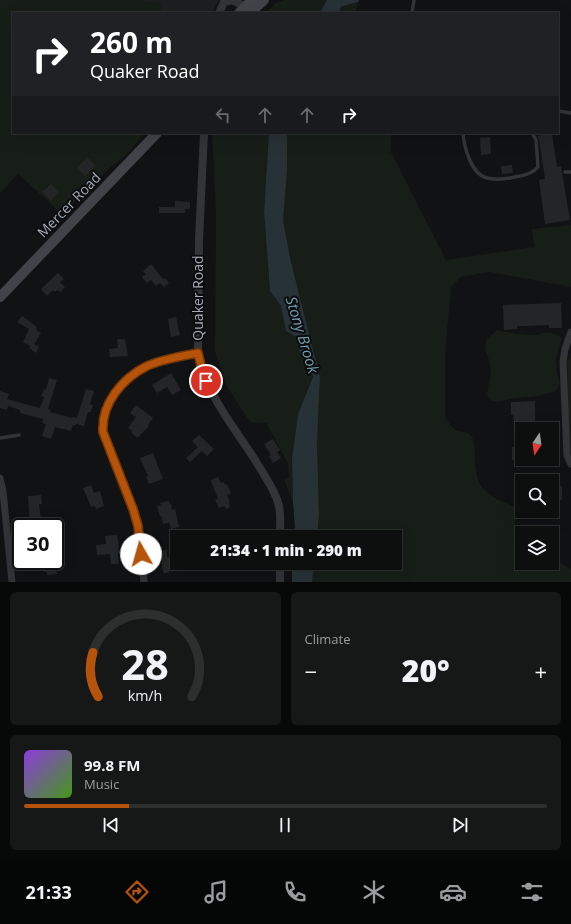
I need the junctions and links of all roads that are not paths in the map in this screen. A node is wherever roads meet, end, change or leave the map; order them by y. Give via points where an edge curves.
1 (252, 0) edge
2 (264, 0) edge
3 (414, 0) edge
4 (224, 1) edge
5 (242, 8) edge
6 (219, 12) edge
7 (412, 12) edge
8 (559, 111) edge
9 (571, 113) edge
10 (156, 134) edge
11 (204, 134) edge
12 (463, 134) edge
13 (533, 134) edge
14 (565, 172) dead end
15 (571, 172) edge
16 (0, 297) edge
17 (571, 332) edge
18 (568, 348) edge
19 (198, 353) junction
20 (19, 435) dead end
21 (0, 438) edge
22 (571, 464) edge
23 (0, 478) edge
24 (280, 530) edge
25 (280, 570) edge
26 (12, 582) edge
27 (144, 582) edge
28 (280, 582) edge

1 - 5 main road
2 - 5 main road
3 - 7 lane
4 - 5 street via 232,0
4 - 6 street
8 - 9 lane
10 - 16 main road, Mercer Road
11 - 19 street, Quaker Road via 199,240
12 - 13 lane via 469,159 482,176 506,179 536,170 538,167 536,140
14 - 15 lane
17 - 18 street
18 - 22 street via 563,362 567,456
19 - 24 street, Quaker Road via 211,393 277,498
19 - 27 street via 158,362 137,373 118,389 104,416 105,440 138,526
20 - 21 lane
23 - 26 street
25 - 28 street

